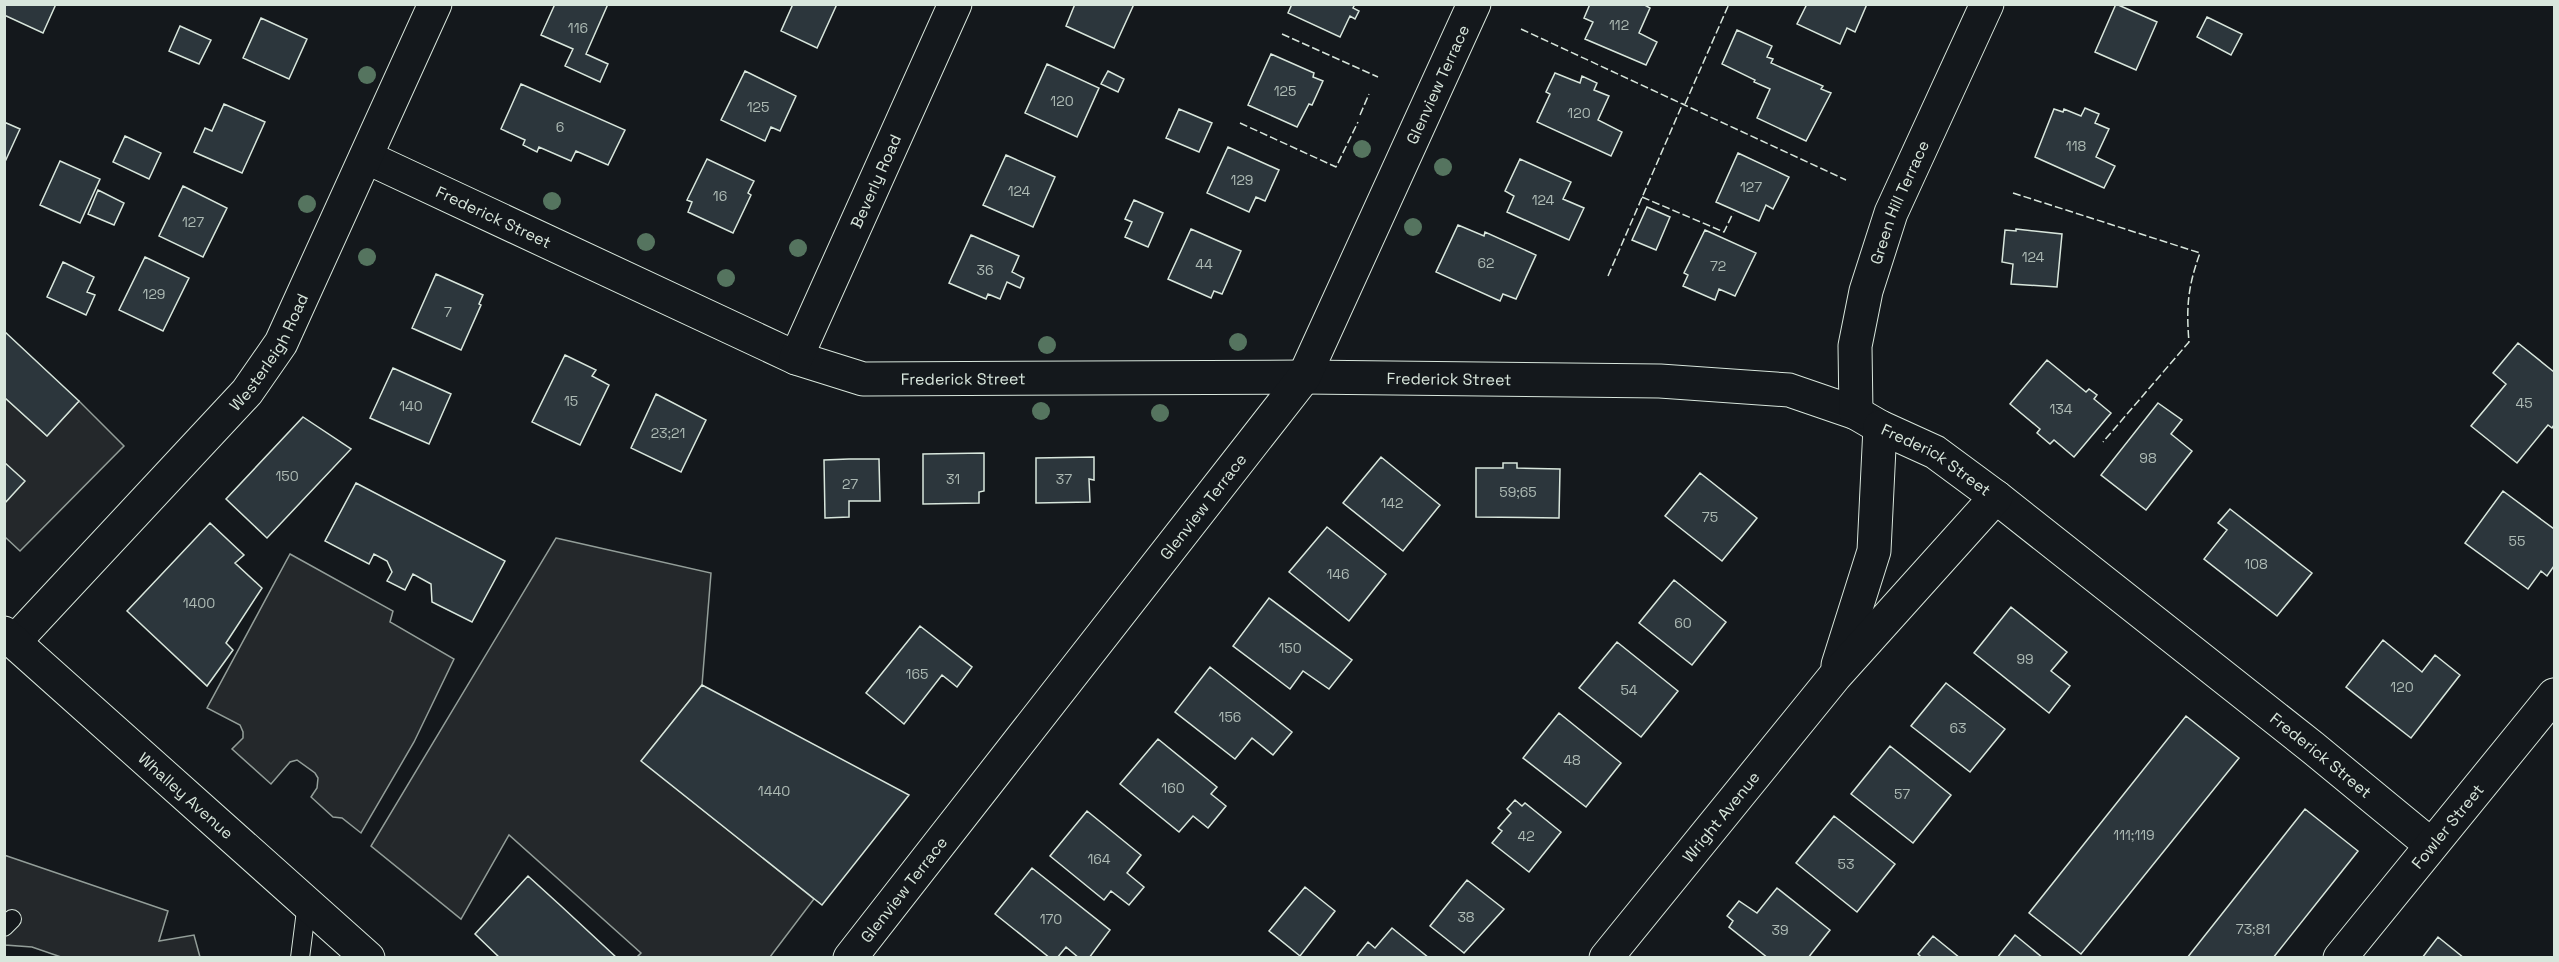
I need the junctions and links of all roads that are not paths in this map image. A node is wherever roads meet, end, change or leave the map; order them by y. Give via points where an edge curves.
1 (435, 4) edge
2 (955, 4) edge
3 (1474, 4) edge
4 (1987, 4) edge
5 (366, 157) junction
6 (796, 358) junction
7 (1304, 377) junction
8 (1868, 420) junction
9 (1996, 497) junction
10 (10, 637) edge
11 (1835, 676) junction
12 (2554, 695) edge
13 (2431, 845) junction
14 (307, 903) junction
15 (300, 957) edge
16 (368, 957) edge
17 (850, 957) edge
18 (1606, 957) edge
19 (2340, 957) edge

1 - 5 street, Westerleigh Road
2 - 6 street, Beverly Road
3 - 7 street, Glenview Terrace
4 - 8 street, Green Hill Terrace via 1891,213 1866,291 1855,346
5 - 6 street, Frederick Street
5 - 10 street, Westerleigh Road via 281,343 248,392
6 - 7 street, Frederick Street via 863,379
7 - 8 street, Frederick Street via 1672,382 1789,390
7 - 17 street, Glenview Terrace
8 - 9 street, Frederick Street via 1935,452
8 - 11 street, Wright Avenue via 1874,551
9 - 11 street, Wright Avenue
9 - 13 street, Frederick Street
10 - 14 street, Whalley Avenue
11 - 18 street, Wright Avenue
12 - 13 street, Fowler Street
13 - 19 street, Fowler Street
14 - 15 lane
14 - 16 street, Whalley Avenue

